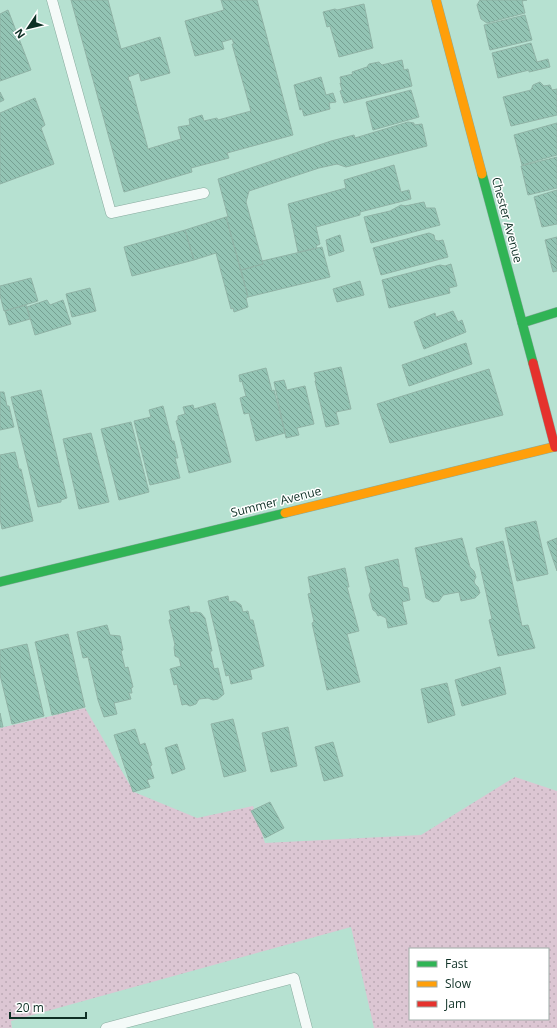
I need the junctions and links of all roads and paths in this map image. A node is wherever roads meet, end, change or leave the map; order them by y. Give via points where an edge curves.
1 (52, 0) edge
2 (436, 0) edge
3 (204, 193) dead end
4 (557, 312) edge
5 (522, 322) junction
6 (556, 447) edge
7 (0, 582) edge
8 (106, 1028) edge
9 (307, 1028) edge

1 - 3 lane via 111,213
2 - 5 street, Chester Avenue
4 - 5 street
5 - 6 street, Chester Avenue
6 - 7 street, Summer Avenue
8 - 9 lane via 294,978

